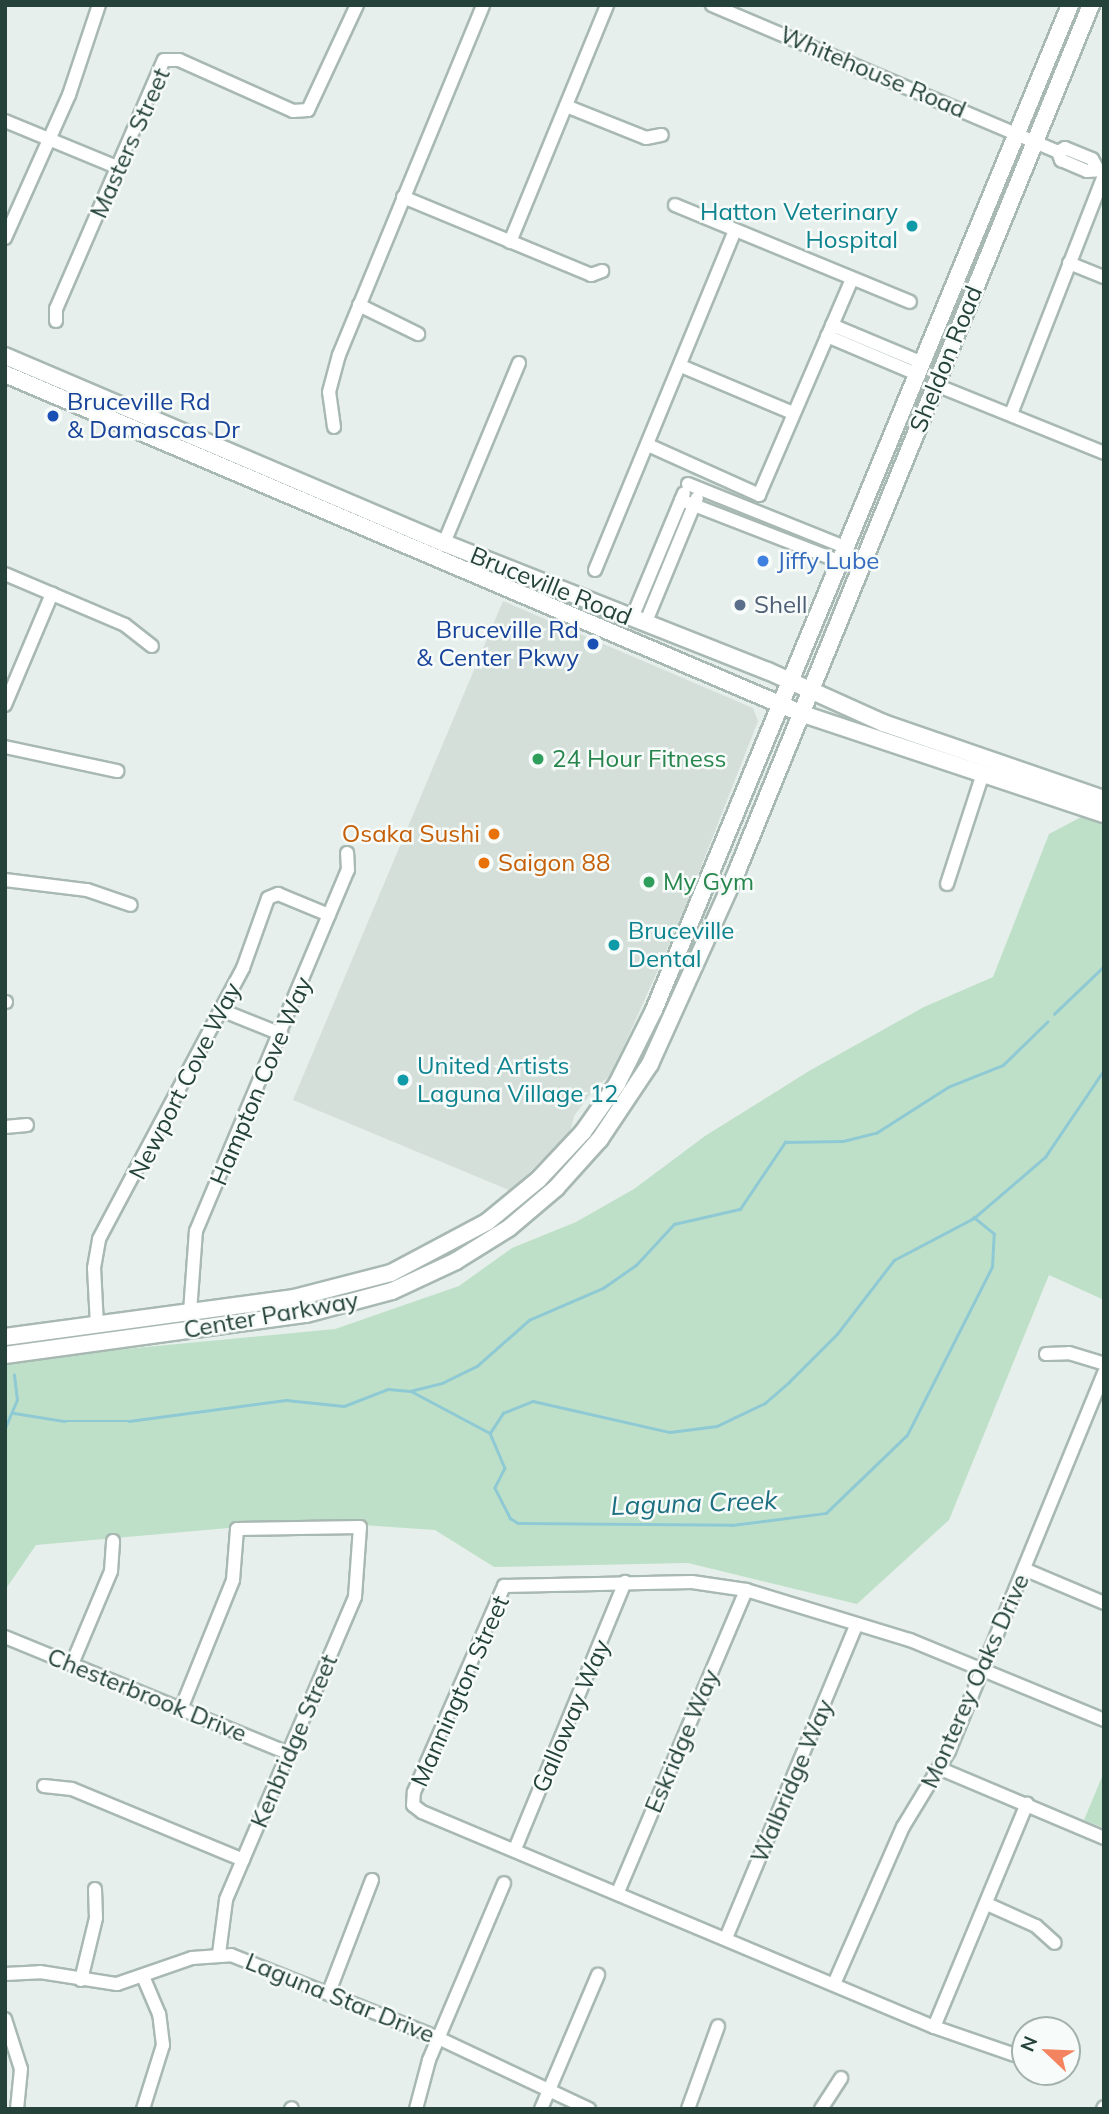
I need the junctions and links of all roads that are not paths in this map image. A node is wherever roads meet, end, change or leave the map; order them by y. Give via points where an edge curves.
1 (99, 5) edge
2 (483, 5) edge
3 (607, 5) edge
4 (712, 5) edge
5 (1070, 5) edge
6 (1091, 5) edge
7 (351, 7) edge
8 (566, 106) junction
9 (5, 121) edge
10 (1017, 132) junction
11 (662, 135) dead end
12 (48, 139) junction
13 (1034, 139) junction
14 (119, 168) junction
15 (1102, 171) edge
16 (403, 197) junction
17 (675, 205) dead end
18 (736, 231) junction
19 (5, 238) edge
20 (510, 242) junction
21 (1069, 263) junction
22 (603, 271) dead end
23 (1104, 277) edge
24 (852, 279) junction
25 (910, 302) dead end
26 (359, 306) junction
27 (56, 321) dead end
28 (830, 331) junction
29 (418, 334) dead end
30 (5, 356) edge
31 (520, 363) dead end
32 (681, 366) junction
33 (921, 369) junction
34 (5, 374) edge
35 (936, 385) junction
36 (793, 413) junction
37 (1011, 414) junction
38 (334, 427) dead end
39 (648, 445) junction
40 (1104, 453) edge
41 (701, 471) junction
42 (688, 484) junction
43 (700, 489) junction
44 (681, 500) junction
45 (695, 505) junction
46 (444, 543) junction
47 (844, 555) junction
48 (595, 570) dead end
49 (5, 574) edge
50 (519, 593) junction
51 (52, 594) junction
52 (614, 611) junction
53 (638, 621) junction
54 (152, 646) dead end
55 (791, 682) junction
56 (811, 693) junction
57 (782, 704) junction
58 (5, 705) edge
59 (803, 714) junction
60 (5, 747) edge
61 (117, 771) dead end
62 (982, 776) junction
63 (1104, 799) edge
64 (1104, 814) edge
65 (347, 853) dead end
66 (5, 880) edge
67 (947, 884) dead end
68 (131, 905) dead end
69 (329, 915) junction
70 (689, 926) junction
71 (681, 995) junction
72 (222, 1010) junction
73 (281, 1034) junction
74 (605, 1101) junction
75 (621, 1111) junction
76 (595, 1116) junction
77 (27, 1125) dead end
78 (611, 1125) junction
79 (5, 1127) edge
80 (190, 1312) junction
81 (97, 1325) junction
82 (5, 1337) edge
83 (1046, 1354) dead end
84 (5, 1355) edge
85 (1104, 1364) edge
86 (1104, 1373) edge
87 (113, 1541) dead end
88 (1024, 1569) junction
89 (625, 1582) junction
90 (746, 1590) junction
91 (1104, 1603) edge
92 (858, 1624) junction
93 (5, 1637) edge
94 (72, 1664) junction
95 (983, 1671) junction
96 (181, 1709) junction
97 (1104, 1720) edge
98 (290, 1754) junction
99 (941, 1769) junction
100 (44, 1786) dead end
101 (1027, 1804) junction
102 (1104, 1838) edge
103 (514, 1849) junction
104 (243, 1860) junction
105 (372, 1880) dead end
106 (504, 1883) dead end
107 (94, 1889) dead end
108 (618, 1892) junction
109 (987, 1905) junction
110 (726, 1938) junction
111 (1055, 1944) dead end
112 (219, 1954) junction
113 (5, 1974) edge
114 (598, 1975) dead end
115 (144, 1978) junction
116 (81, 1980) junction
117 (835, 1983) junction
118 (329, 1992) junction
119 (5, 2018) edge
120 (718, 2026) dead end
121 (933, 2027) junction
122 (438, 2038) junction
123 (1011, 2054) edge
124 (841, 2078) dead end
125 (548, 2092) junction
126 (147, 2107) edge
127 (17, 2109) edge
128 (416, 2109) edge
129 (541, 2109) edge
130 (589, 2109) edge
131 (688, 2109) edge
132 (821, 2109) edge

1 - 12 street
2 - 16 street
3 - 8 street
4 - 10 street, Whitehouse Road
5 - 10 main road, Sheldon Road
6 - 13 main road, Sheldon Road
7 - 14 street, Masters Street via 314,104 300,112 180,60 164,60
8 - 11 street via 646,138
8 - 20 street
9 - 12 street
10 - 13 street, Whitehouse Road
10 - 33 main road, Sheldon Road
12 - 14 street
12 - 19 street
13 - 15 street, Whitehouse Road via 1058,152 1065,148 1092,159
13 - 35 main road, Sheldon Road
14 - 27 street, Masters Street via 56,310
15 - 21 street
16 - 20 street
16 - 26 street
17 - 18 street
18 - 24 street
18 - 32 street
20 - 22 street via 591,275
21 - 23 street
21 - 37 street
24 - 25 street
24 - 28 street
26 - 29 street
26 - 38 street via 330,392
28 - 33 street
28 - 36 street
30 - 46 main road, Bruceville Road
31 - 46 street
32 - 36 street
32 - 39 street
33 - 47 main road, Sheldon Road
34 - 50 main road, Bruceville Road
35 - 37 street
35 - 56 main road, Sheldon Road
36 - 41 street via 759,495
37 - 40 street
39 - 41 street
39 - 48 street
41 - 42 street
41 - 43 street
42 - 43 street
42 - 44 street
43 - 45 street
43 - 47 street
44 - 45 street
44 - 53 street
45 - 47 street
45 - 53 street
46 - 52 main road, Bruceville Road
47 - 55 main road, Sheldon Road
49 - 51 street
50 - 52 main road via 532,589 592,611
50 - 57 main road, Bruceville Road
51 - 54 street via 125,625
51 - 58 street
52 - 53 main road, Bruceville Road
53 - 55 main road, Bruceville Road
55 - 56 main road, Bruceville Road
55 - 57 main road, Sheldon Road
56 - 59 main road, Sheldon Road
56 - 63 main road, Bruceville Road via 883,723
57 - 59 main road, Bruceville Road
57 - 70 main road, Center Parkway
59 - 62 main road, Bruceville Road
59 - 71 main road, Center Parkway
60 - 61 street
62 - 64 main road, Bruceville Road
62 - 67 street
65 - 69 street, Hampton Cove Way via 348,870
66 - 68 street via 87,890
69 - 72 street, Newport Cove Way via 278,894 268,898
69 - 73 street, Hampton Cove Way
70 - 71 main road via 694,937
70 - 74 main road, Center Parkway via 635,1052
71 - 75 main road, Center Parkway via 650,1065
72 - 73 street
72 - 81 street, Newport Cove Way via 99,1239 94,1268
73 - 80 street, Hampton Cove Way via 196,1231
74 - 75 street
74 - 76 main road, Center Parkway
75 - 78 main road, Center Parkway
76 - 78 street
76 - 80 main road, Center Parkway via 560,1159 513,1202 420,1261 327,1292
77 - 79 street
78 - 84 main road, Center Parkway via 556,1188 509,1228 448,1266 392,1291 306,1314
80 - 81 main road, Center Parkway
81 - 82 main road, Center Parkway
83 - 85 street via 1069,1353
86 - 88 street, Monterey Oaks Drive
87 - 94 street via 111,1571
88 - 91 street
88 - 95 street, Monterey Oaks Drive
89 - 90 street, Mannington Street via 692,1582
89 - 103 street, Galloway Way
89 - 103 street, Mannington Street via 504,1586 414,1792 413,1805 422,1812
90 - 92 street, Mannington Street
90 - 108 street, Eskridge Way
92 - 95 street, Mannington Street
92 - 110 street, Walbridge Way
93 - 94 street, Chesterbrook Drive
94 - 96 street, Chesterbrook Drive
95 - 97 street, Mannington Street
95 - 99 street, Monterey Oaks Drive
96 - 98 street, Chesterbrook Drive
96 - 98 street, Kenbridge Street via 233,1580 237,1529 360,1527 355,1597
98 - 104 street, Kenbridge Street
99 - 101 street
99 - 117 street, Monterey Oaks Drive via 903,1827
100 - 104 street via 72,1789
101 - 102 street
101 - 109 street
103 - 108 street, Mannington Street
104 - 112 street, Kenbridge Street via 223,1911
105 - 118 street
106 - 122 street
107 - 116 street via 96,1918
108 - 110 street, Mannington Street
109 - 111 street via 1036,1926
109 - 121 street
110 - 117 street, Mannington Street
112 - 115 street, Laguna Star Drive via 179,1962
112 - 118 street, Laguna Star Drive via 246,1959
113 - 116 street, Laguna Star Drive via 40,1972
114 - 125 street
115 - 116 street, Laguna Star Drive via 117,1984
115 - 126 street via 159,2014 163,2045
117 - 121 street, Mannington Street
118 - 122 street, Laguna Star Drive
119 - 127 street via 21,2069
120 - 131 street
121 - 123 street, Mannington Street
122 - 125 street, Laguna Star Drive
122 - 128 street
124 - 132 street
125 - 129 street
125 - 130 street, Laguna Star Drive

